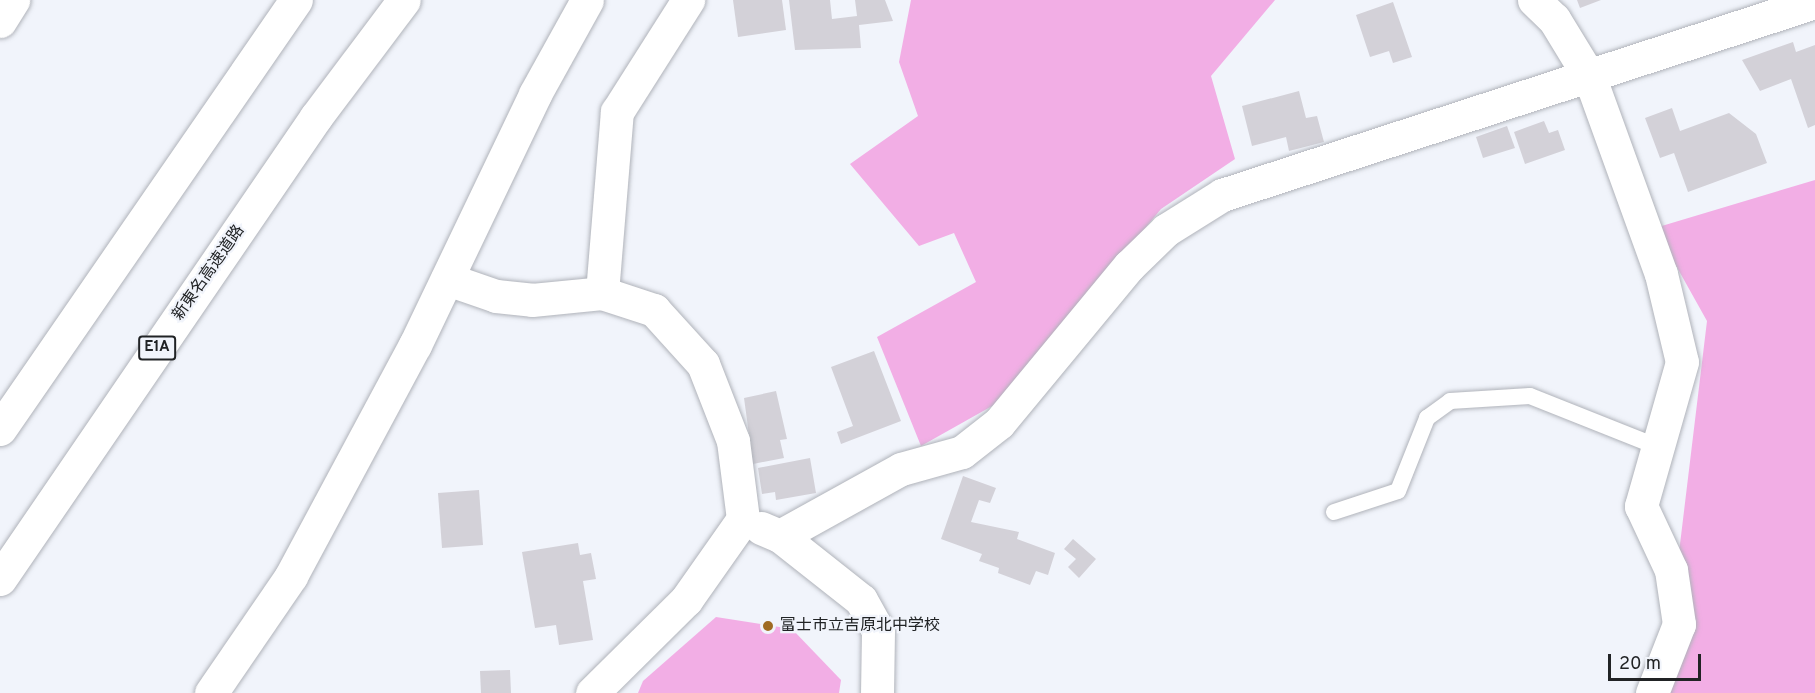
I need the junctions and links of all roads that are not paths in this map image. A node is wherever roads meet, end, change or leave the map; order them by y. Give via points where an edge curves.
1 (14, 0) edge
2 (296, 0) edge
3 (404, 0) edge
4 (587, 0) edge
5 (688, 0) edge
6 (1534, 0) edge
7 (1808, 2) edge
8 (0, 21) edge
9 (1590, 78) junction
10 (447, 279) junction
11 (603, 292) junction
12 (0, 429) edge
13 (1658, 447) junction
14 (1334, 512) dead end
15 (743, 519) junction
16 (780, 536) junction
17 (0, 579) edge
18 (211, 693) edge
19 (592, 693) edge
20 (877, 693) edge
21 (1652, 693) edge

1 - 8 main road
2 - 12 main road
3 - 17 main road, 新東名高速道路 / E1A via 316,117
4 - 10 main road
5 - 11 main road via 617,112
6 - 9 main road via 1554,19
7 - 9 main road
9 - 13 main road via 1661,274 1682,362
9 - 16 main road via 1516,95 1222,195 1166,230 1129,266 999,423 962,452 901,469
10 - 11 main road via 496,296 532,300
10 - 18 main road via 291,576
11 - 15 main road via 654,310 703,364 732,441
13 - 14 lane via 1530,396 1450,401 1427,418 1398,491
13 - 21 main road via 1641,506 1671,570 1679,624
15 - 16 main road
15 - 19 main road via 686,600
16 - 20 main road via 861,600 878,631

